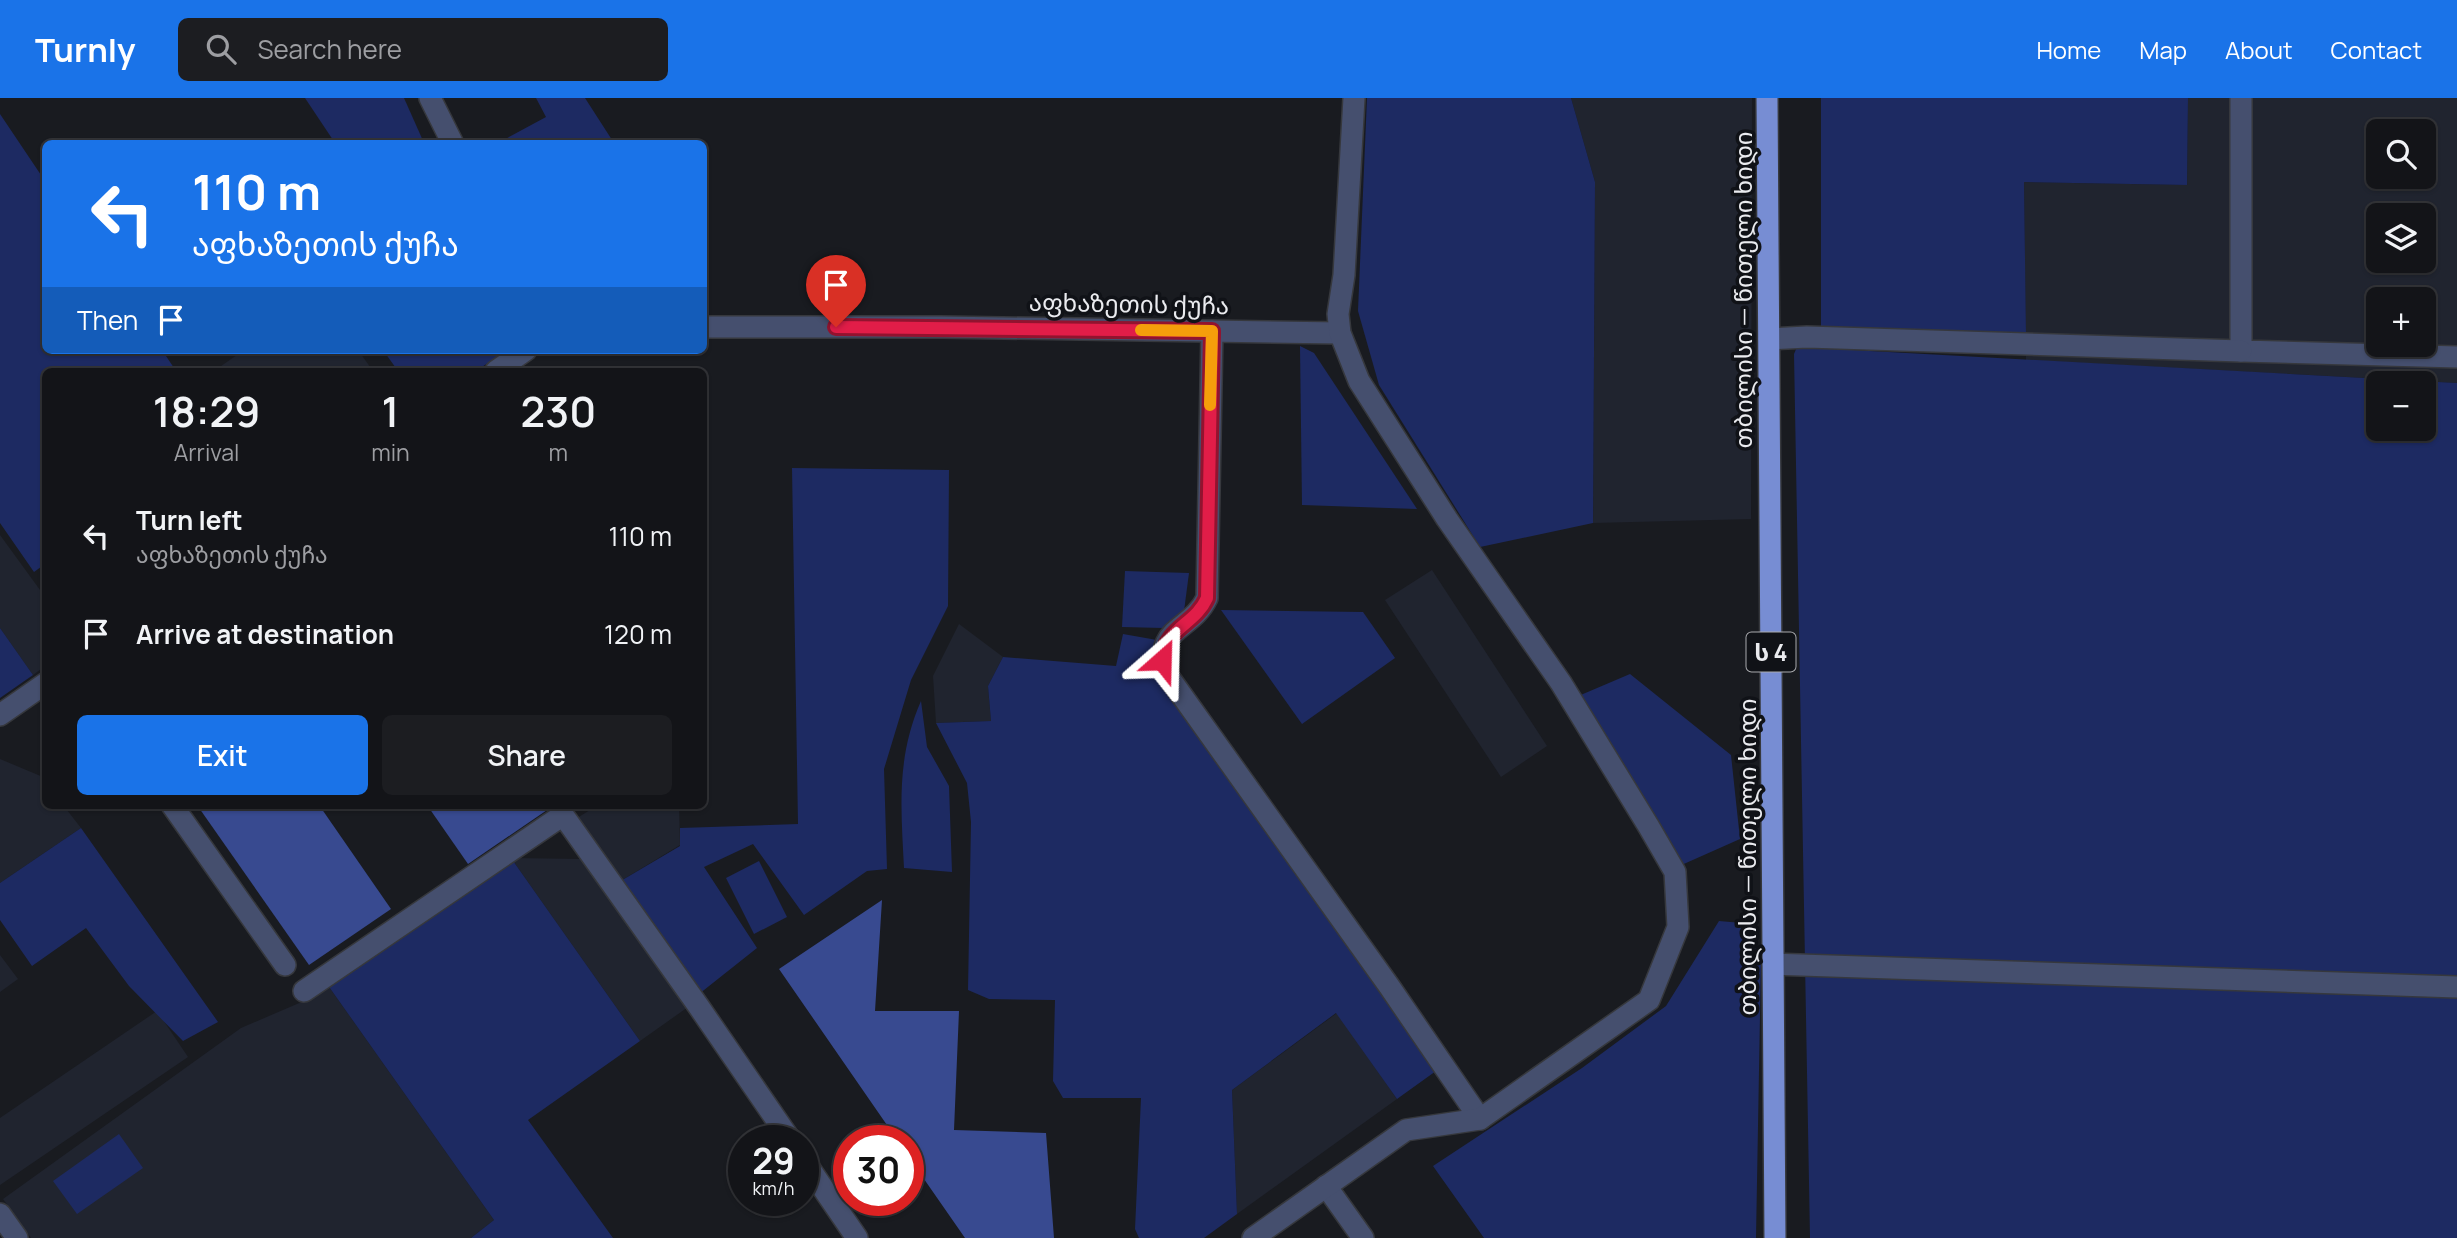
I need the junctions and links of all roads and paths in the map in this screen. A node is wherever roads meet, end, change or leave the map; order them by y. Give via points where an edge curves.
1 (430, 98) edge
2 (1354, 98) edge
3 (1767, 98) edge
4 (2241, 98) edge
5 (451, 140) edge
6 (707, 327) edge
7 (1212, 331) junction
8 (1340, 333) junction
9 (1769, 339) junction
10 (2241, 351) junction
11 (520, 354) edge
12 (2457, 356) edge
13 (500, 368) edge
14 (42, 686) edge
15 (0, 715) edge
16 (175, 809) edge
17 (1773, 964) junction
18 (285, 965) dead end
19 (2457, 988) edge
20 (304, 991) dead end
21 (1480, 1119) junction
22 (780, 1125) edge
23 (819, 1183) edge
24 (1326, 1186) junction
25 (0, 1214) edge
26 (854, 1237) edge
27 (18, 1238) edge
28 (1253, 1238) edge
29 (1363, 1238) edge
30 (1775, 1238) edge

1 - 5 street
2 - 8 street
3 - 9 highway, თბილისი — წითელი ხიდი / ს 4
4 - 10 street
6 - 7 street, აფხაზეთის ქუჩა
7 - 8 street, აფხაზეთის ქუჩა
7 - 21 street via 1207,598 1201,610 1173,633 1162,660 1168,676
8 - 21 street via 1359,382 1583,716 1675,872 1678,928 1649,1000
9 - 10 street
9 - 17 highway, თბილისი — წითელი ხიდი / ს 4
10 - 12 street
11 - 13 street
14 - 15 street
16 - 18 street
17 - 19 street
17 - 30 highway, თბილისი — წითელი ხიდი / ს 4
20 - 22 street via 563,815
21 - 24 street via 1406,1130
23 - 26 street
24 - 28 street
24 - 29 street
25 - 27 street

